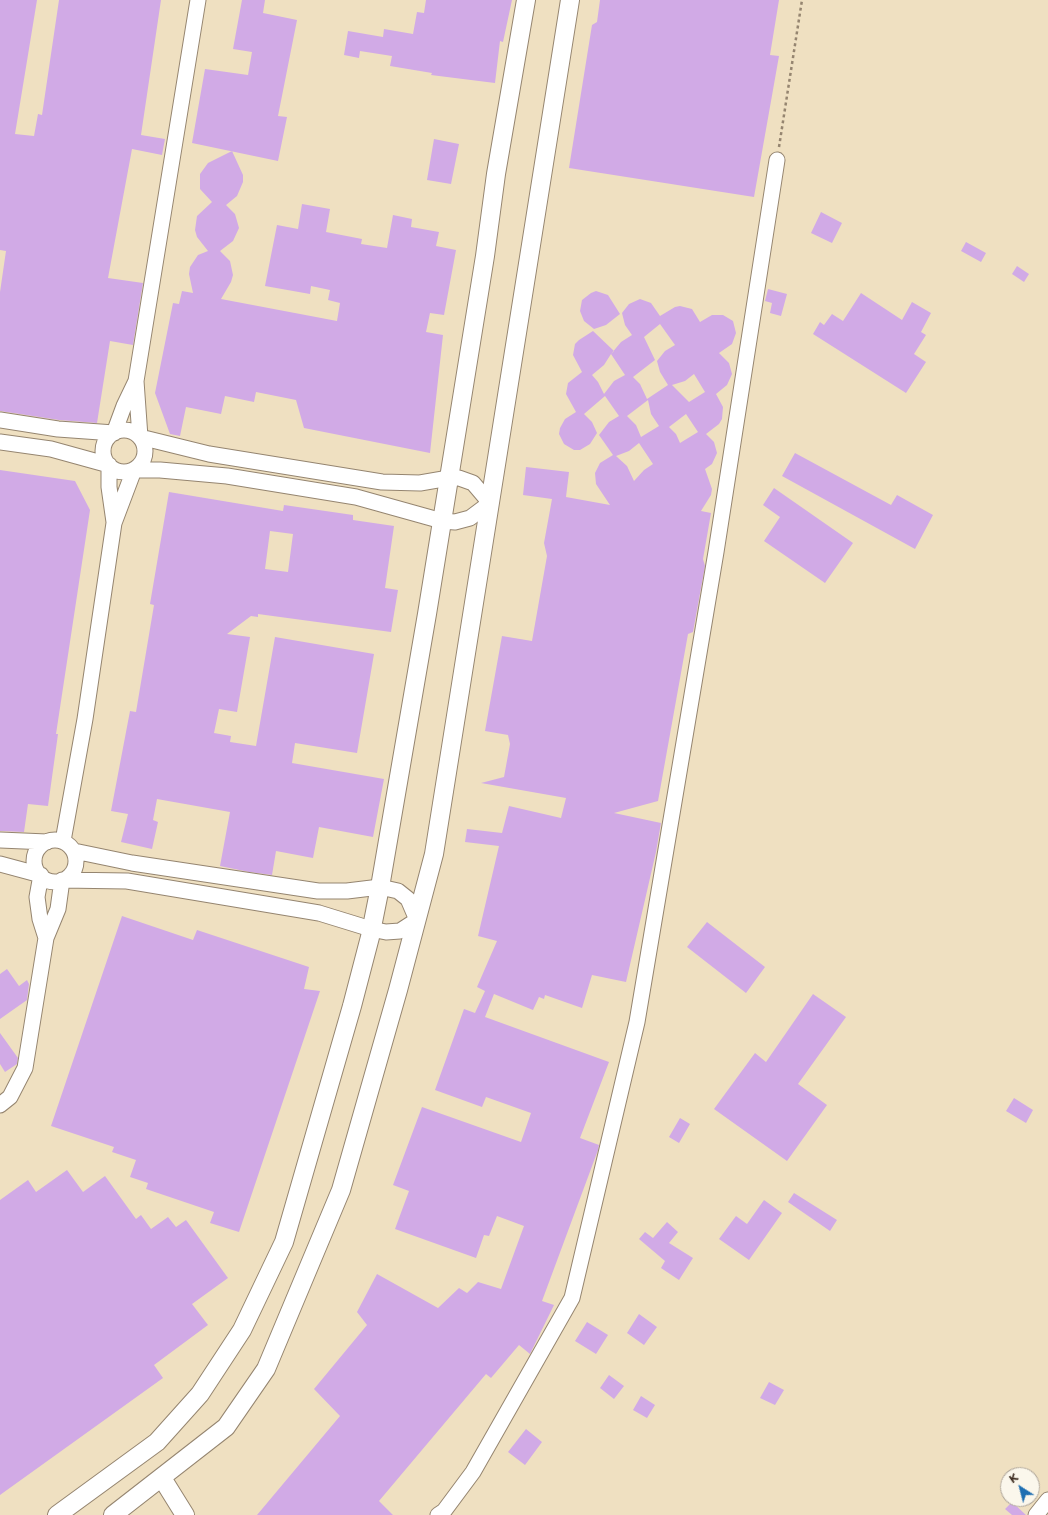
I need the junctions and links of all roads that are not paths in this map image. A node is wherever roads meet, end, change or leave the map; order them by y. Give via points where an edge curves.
1 (198, 0) edge
2 (526, 0) edge
3 (570, 0) edge
4 (777, 160) road end
5 (136, 381) junction
6 (0, 420) edge
7 (114, 434) junction
8 (140, 437) junction
9 (0, 442) edge
10 (109, 465) junction
11 (134, 470) junction
12 (449, 478) junction
13 (490, 503) junction
14 (442, 521) junction
15 (114, 523) junction
16 (0, 840) edge
17 (47, 842) junction
18 (69, 846) junction
19 (0, 864) edge
20 (41, 875) junction
21 (62, 880) junction
22 (380, 887) junction
23 (416, 920) junction
24 (371, 930) junction
25 (46, 938) junction
26 (0, 1105) edge
27 (162, 1478) junction
28 (1048, 1500) edge
29 (57, 1515) edge
30 (113, 1515) edge
31 (185, 1515) edge
32 (438, 1515) edge
33 (1036, 1515) edge

1 - 5 street
2 - 12 street
3 - 13 street
4 - 32 street via 716,552 637,1022 572,1298 473,1472 444,1511
5 - 7 street
5 - 8 street
6 - 7 street
7 - 8 street via 124,430
7 - 10 street via 106,441 104,448
8 - 11 street via 145,449 144,457
8 - 12 street via 209,454 382,482 420,483
9 - 10 street via 51,449
10 - 11 street via 120,472
10 - 15 street via 108,487
11 - 14 street via 227,476 356,497
11 - 15 street
12 - 13 street via 473,482
12 - 14 street
13 - 14 street via 470,518 456,522
13 - 23 street via 434,854
14 - 22 street
15 - 18 street
16 - 17 street
17 - 18 street via 54,840
17 - 20 street via 41,846 35,857 36,869
18 - 21 street via 76,858 74,869
18 - 22 street via 132,863 318,891 347,892
19 - 20 street
20 - 21 street via 46,879
20 - 25 street via 37,897
21 - 24 street via 127,881 319,913
21 - 25 street via 58,909
22 - 23 street via 398,891 408,899
22 - 24 street
23 - 24 street via 400,931
23 - 27 street via 341,1190 266,1369 226,1427
24 - 29 street via 352,1006 284,1242 242,1330 200,1394 157,1442
25 - 26 street via 25,1068 10,1097
27 - 30 street
27 - 31 street
28 - 33 street

